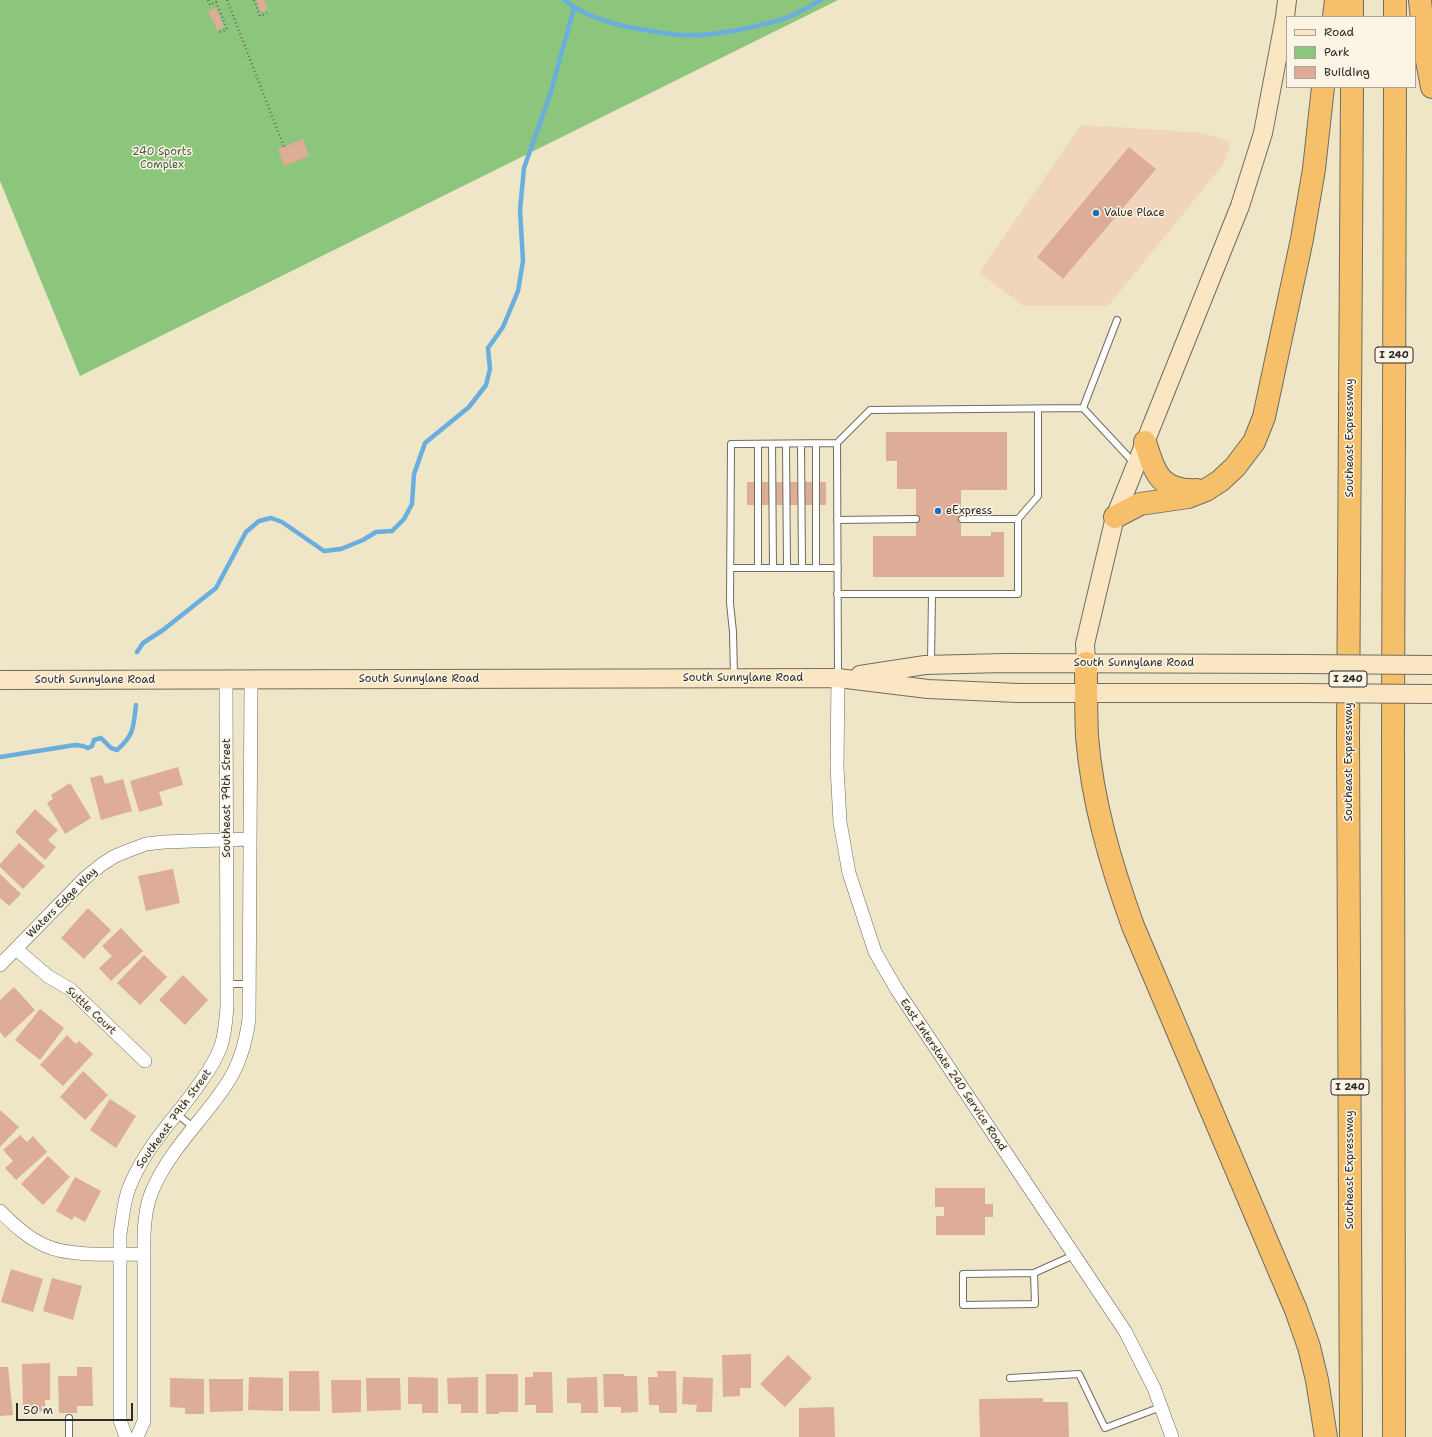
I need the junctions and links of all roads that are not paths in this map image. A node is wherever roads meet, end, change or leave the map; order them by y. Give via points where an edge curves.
1 (1287, 0) edge
2 (1336, 0) edge
3 (1352, 0) edge
4 (1395, 0) edge
5 (1420, 0) edge
6 (1334, 16) edge
7 (1352, 16) edge
8 (1395, 16) edge
9 (1323, 88) edge
10 (1352, 88) edge
11 (1395, 88) edge
12 (1432, 88) edge
13 (1117, 320) dead end
14 (1038, 408) junction
15 (1083, 408) junction
16 (1145, 442) junction
17 (837, 443) junction
18 (758, 444) junction
19 (772, 444) junction
20 (786, 444) junction
21 (801, 444) junction
22 (816, 444) junction
23 (1136, 465) junction
24 (1206, 490) junction
25 (1115, 517) junction
26 (962, 519) dead end
27 (1018, 519) junction
28 (837, 520) junction
29 (916, 520) dead end
30 (730, 568) junction
31 (758, 568) junction
32 (773, 568) junction
33 (787, 568) junction
34 (802, 568) junction
35 (816, 568) junction
36 (838, 568) junction
37 (837, 594) junction
38 (932, 594) junction
39 (1086, 663) junction
40 (931, 665) junction
41 (1432, 665) edge
42 (734, 678) junction
43 (838, 678) junction
44 (0, 680) edge
45 (226, 680) junction
46 (251, 680) junction
47 (1086, 693) junction
48 (1432, 694) edge
49 (250, 839) junction
50 (228, 840) junction
51 (16, 949) junction
52 (0, 965) edge
53 (227, 984) junction
54 (250, 984) junction
55 (145, 1061) dead end
56 (177, 1114) junction
57 (194, 1128) junction
58 (0, 1211) edge
59 (121, 1254) junction
60 (144, 1254) junction
61 (1074, 1255) junction
62 (1034, 1273) junction
63 (1010, 1378) dead end
64 (1161, 1407) junction
65 (69, 1418) dead end
66 (69, 1437) edge
67 (126, 1437) edge
68 (137, 1437) edge
69 (1172, 1437) edge
70 (1326, 1437) edge
71 (1351, 1437) edge
72 (1394, 1437) edge

1 - 16 main road via 1263,133 1240,206
2 - 6 highway
3 - 7 highway
4 - 8 highway
5 - 12 highway
9 - 24 highway via 1314,169 1302,239 1264,417 1254,442 1235,467
10 - 71 highway, Southeast Expressway / I 240 via 1348,698
11 - 72 highway, I 240
13 - 15 lane
14 - 15 lane
14 - 17 lane via 870,410
14 - 27 lane via 1038,496
15 - 23 lane
16 - 23 main road
16 - 24 highway via 1153,467 1170,487 1182,491
17 - 22 lane
17 - 28 lane
18 - 19 lane
18 - 30 lane via 731,444
18 - 31 lane
19 - 20 lane
19 - 32 lane
20 - 21 lane
20 - 33 lane
21 - 22 lane
21 - 34 lane
22 - 35 lane
23 - 25 main road
24 - 25 highway via 1188,497 1140,504
25 - 39 main road via 1085,644
26 - 27 lane
27 - 38 lane via 1018,594
28 - 29 lane
28 - 36 lane
30 - 31 lane
30 - 42 lane
31 - 32 lane
32 - 33 lane
33 - 34 lane
34 - 35 lane
35 - 36 lane
36 - 37 lane
37 - 38 lane
37 - 43 lane
38 - 40 lane
39 - 40 main road, South Sunnylane Road
39 - 41 main road, South Sunnylane Road, bridge
39 - 47 highway
40 - 43 main road, South Sunnylane Road
42 - 43 main road, South Sunnylane Road
42 - 46 main road, South Sunnylane Road
43 - 47 main road, South Sunnylane Road via 928,689
43 - 61 street, East Interstate 240 Service Road via 836,767 840,822 849,873 875,952 897,990
44 - 45 main road, South Sunnylane Road
45 - 46 main road, South Sunnylane Road
45 - 50 street, Southeast 79th Street
46 - 49 street, Southeast 79th Street
47 - 48 main road, South Sunnylane Road, bridge
47 - 70 highway via 1094,784 1117,882 1133,926 1296,1310 1317,1380
49 - 50 street, Waters Edge Way
49 - 54 street, Southeast 79th Street
50 - 51 street, Waters Edge Way via 146,844 115,856 86,878
50 - 53 street, Southeast 79th Street
51 - 52 street, Waters Edge Way
51 - 55 street, Suttle Court via 49,977 70,989
53 - 54 lane
53 - 56 street, Southeast 79th Street via 226,1026 221,1046 212,1065
54 - 57 street, Southeast 79th Street via 249,1019 240,1058 229,1081
56 - 57 lane
56 - 59 street, Southeast 79th Street via 145,1156 131,1182 120,1234
57 - 60 street, Southeast 79th Street via 163,1168 152,1190 146,1211
58 - 59 street via 33,1239 58,1251
59 - 60 street
59 - 67 street, Southeast 79th Street via 120,1420
60 - 68 street, Southeast 79th Street via 144,1421
61 - 62 lane
61 - 64 street, East Interstate 240 Service Road via 1125,1331
62 - 62 lane via 963,1274 963,1305 1035,1304
63 - 64 lane via 1079,1374 1106,1428
64 - 69 street, East Interstate 240 Service Road
65 - 66 lane

